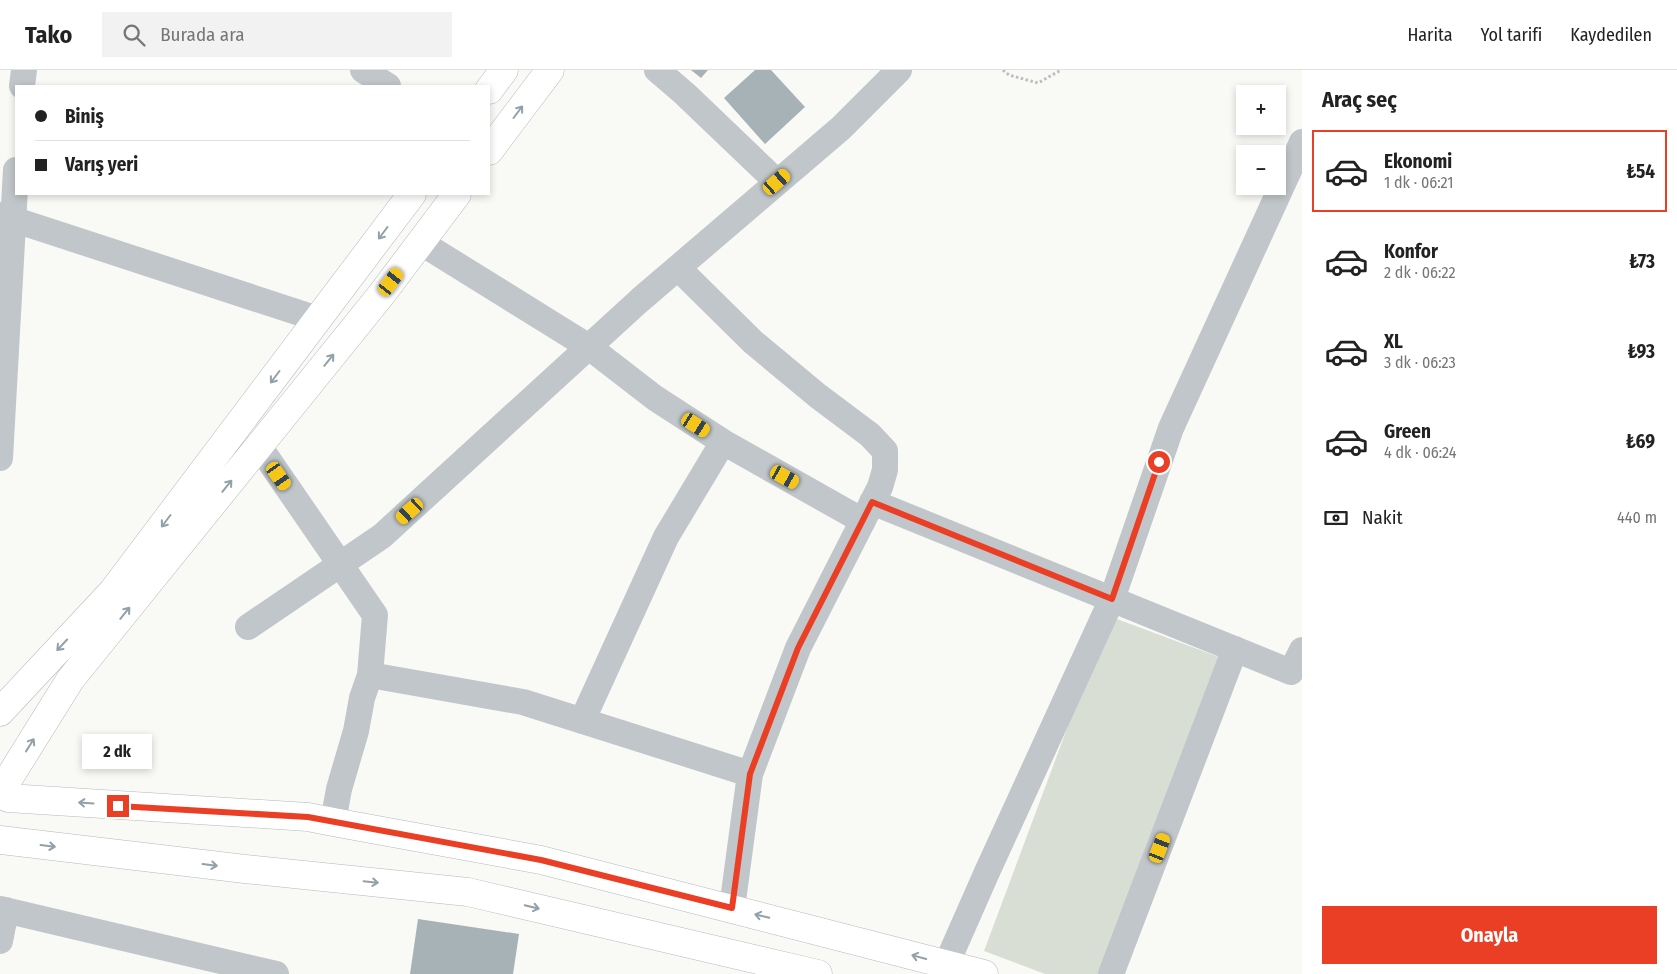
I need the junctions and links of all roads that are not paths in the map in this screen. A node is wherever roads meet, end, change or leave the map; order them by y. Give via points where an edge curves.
1 (24, 70) edge
2 (363, 70) edge
3 (504, 70) edge
4 (550, 70) edge
5 (657, 70) edge
6 (899, 70) edge
7 (22, 85) edge
8 (386, 85) edge
9 (490, 89) edge
10 (1302, 142) edge
11 (490, 150) edge
12 (15, 175) edge
13 (777, 182) junction
14 (411, 195) edge
15 (456, 195) edge
16 (6, 217) edge
17 (420, 242) junction
18 (678, 268) junction
19 (318, 319) junction
20 (589, 347) junction
21 (3, 369) edge
22 (723, 442) junction
23 (259, 446) junction
24 (0, 458) edge
25 (868, 512) junction
26 (340, 563) junction
27 (1112, 599) junction
28 (248, 627) dead end
29 (1236, 649) junction
30 (1302, 650) edge
31 (370, 675) junction
32 (0, 712) edge
33 (582, 721) junction
34 (750, 774) junction
35 (4, 787) edge
36 (333, 822) junction
37 (0, 832) edge
38 (0, 840) edge
39 (732, 908) junction
40 (3, 910) edge
41 (0, 941) edge
42 (946, 964) junction
43 (276, 974) edge
44 (818, 974) edge
45 (984, 974) edge
46 (1111, 974) edge

1 - 7 street
2 - 8 street
3 - 9 main road
11 -> 4 main road
5 - 13 street
6 - 13 street via 841,128
10 - 27 street via 1171,428
12 - 16 street
13 - 18 street
14 -> 19 main road
15 - 17 main road
16 - 19 street
16 - 21 street
17 - 20 street
23 -> 17 main road
18 - 20 street
18 - 25 street via 753,342 870,435 885,452 886,470
19 -> 32 main road via 113,591
20 - 22 street via 655,398
20 - 26 street via 382,536
21 - 24 street
22 - 25 street
22 - 33 street via 666,537
23 - 26 street
35 -> 23 main road via 70,680
25 - 27 street
25 - 34 street via 798,648
26 - 28 street
26 - 31 street via 375,615
27 - 29 street
27 - 42 street
29 - 30 street via 1291,672
29 - 46 street
31 - 33 street via 523,702
31 - 36 street
33 - 34 street
34 - 39 street
36 -> 35 main road
35 - 37 main road via 8,813
36 - 39 main road via 541,860
38 -> 44 main road via 468,892
42 -> 39 main road
40 - 41 street
40 - 43 street
42 - 45 main road

